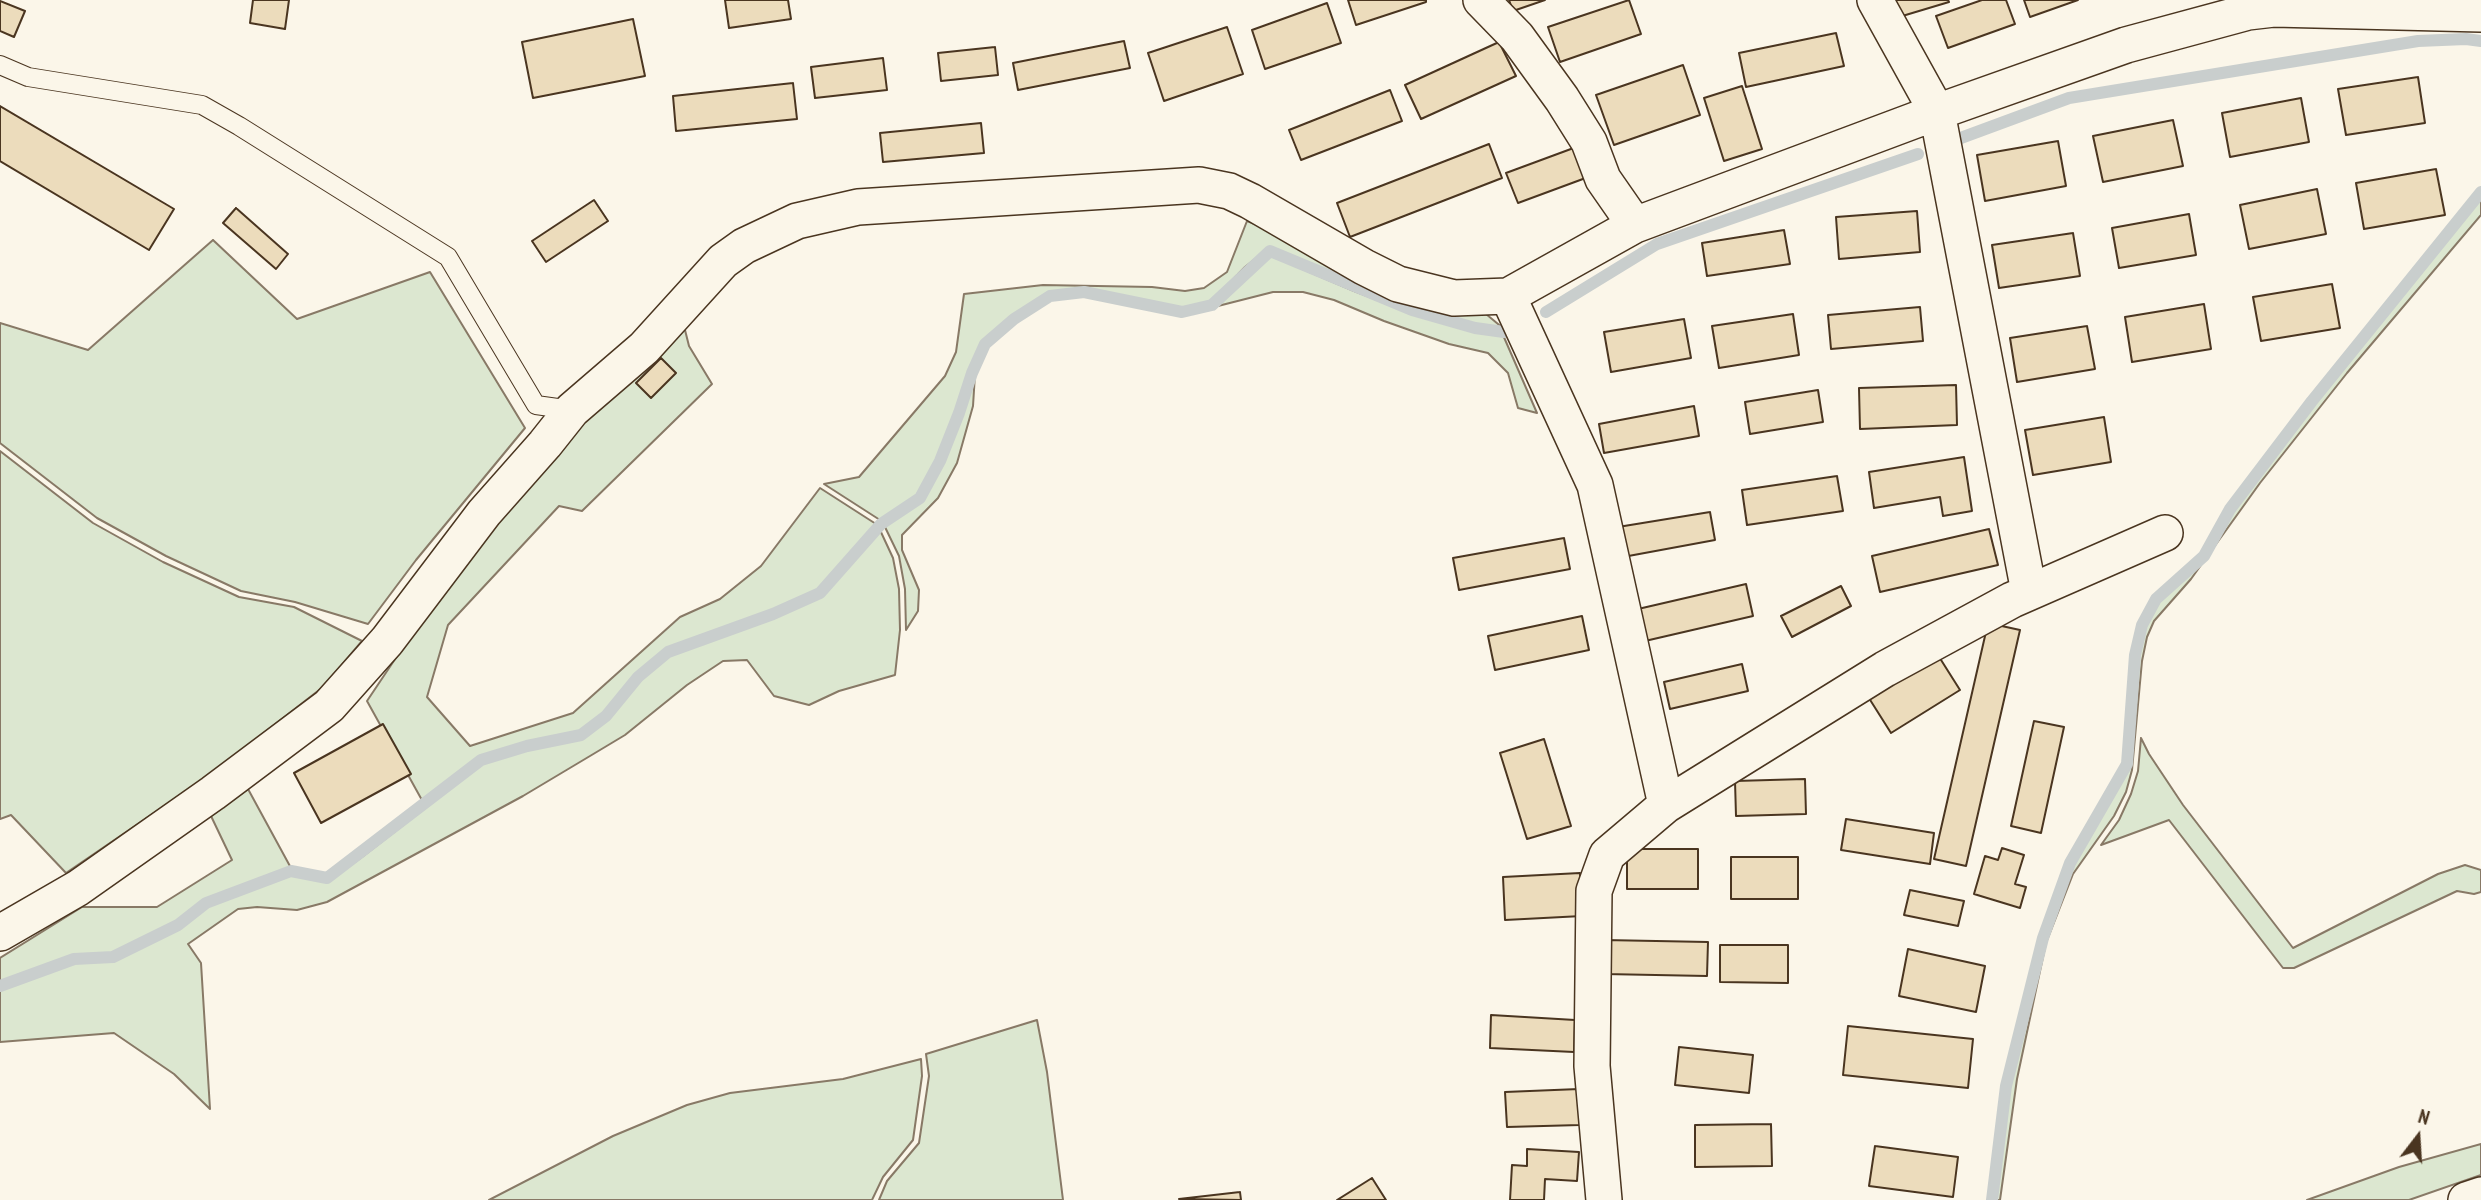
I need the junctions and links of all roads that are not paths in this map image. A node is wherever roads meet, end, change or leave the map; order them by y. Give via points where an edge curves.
1 (1481, 0) edge
2 (1875, 0) edge
3 (2481, 14) edge
4 (0, 65) edge
5 (1937, 112) junction
6 (1635, 225) junction
7 (1508, 296) junction
8 (572, 410) junction
9 (2165, 533) dead end
10 (2029, 592) junction
11 (1665, 805) junction
12 (0, 933) edge
13 (2481, 1195) edge
14 (1604, 1200) edge
15 (2466, 1200) edge

1 - 6 street via 1517,37 1562,99 1589,142 1603,179
2 - 5 street
3 - 5 street via 2307,9 2248,12 2126,45
4 - 8 lane via 28,76 202,105 239,126 448,257 536,405
5 - 6 street
5 - 10 street
6 - 7 street
7 - 8 street via 1454,298 1398,284 1250,201 1199,185 858,207 797,221 744,246 723,261 644,348
7 - 11 street via 1595,485
8 - 12 street via 330,706 78,888
9 - 10 street
10 - 11 street via 1885,668
11 - 14 street via 1607,855 1594,891 1592,1066
13 - 15 street

